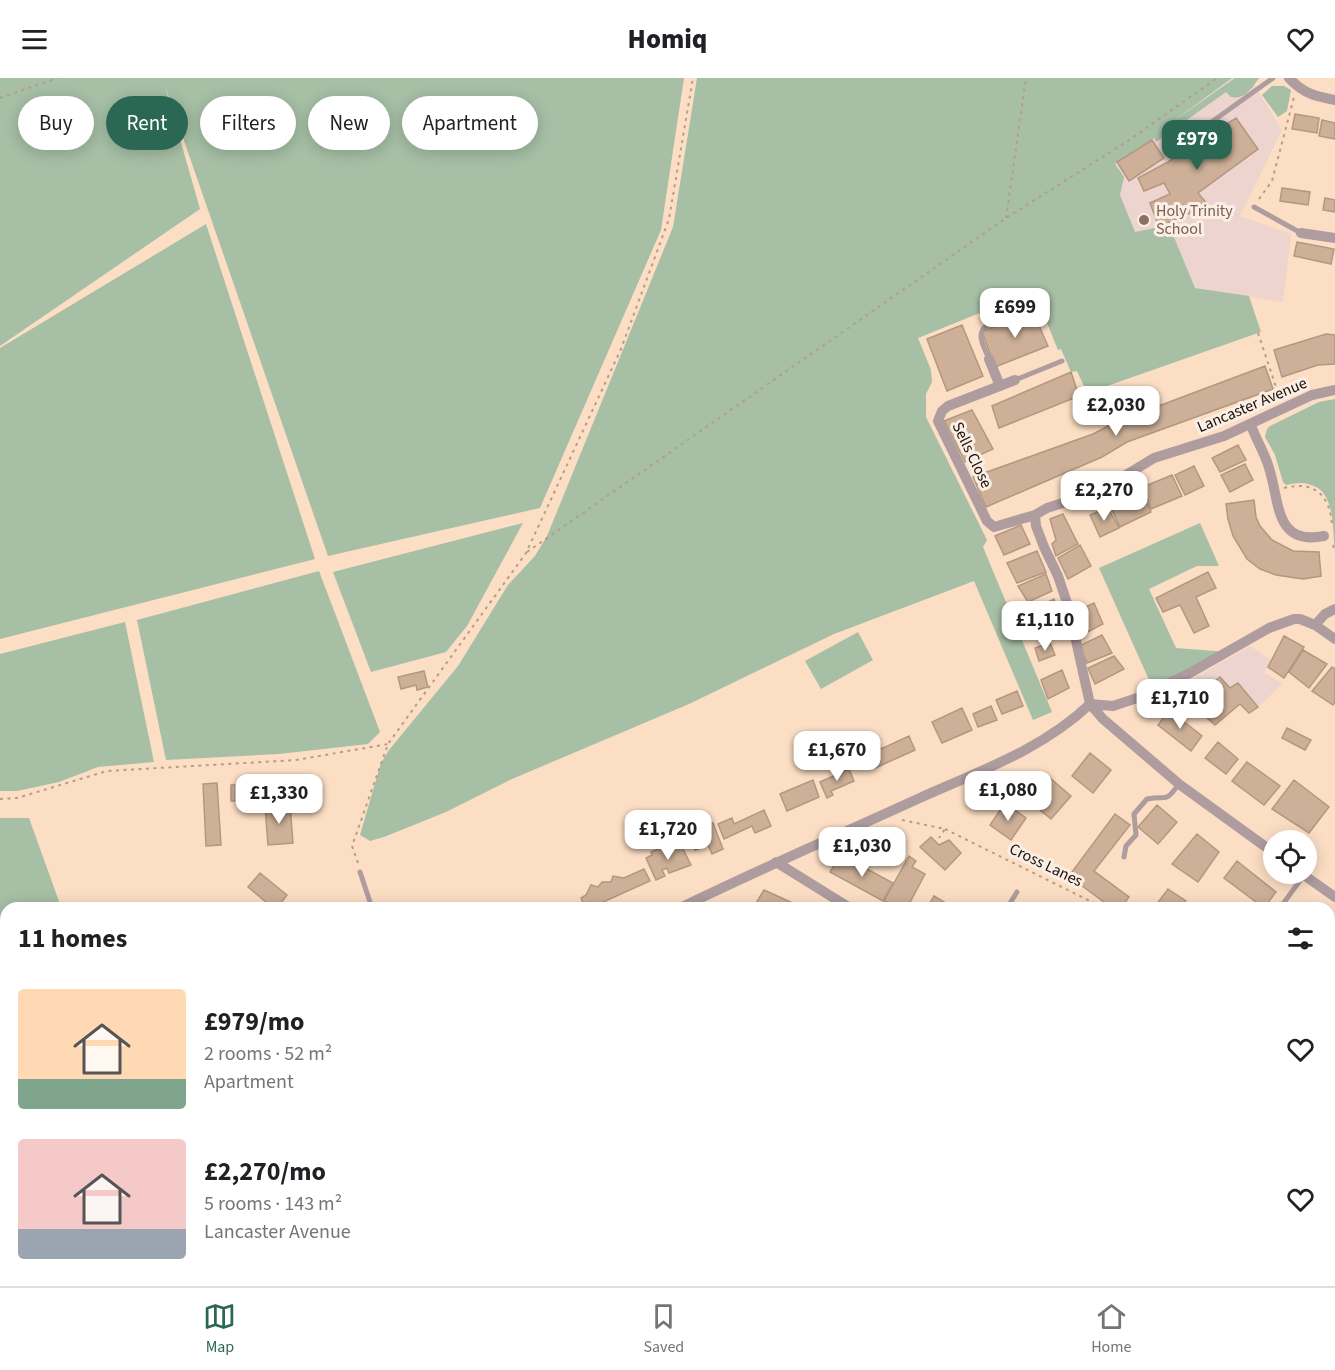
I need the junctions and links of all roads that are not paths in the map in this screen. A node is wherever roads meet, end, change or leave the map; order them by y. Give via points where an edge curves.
1 (1273, 78) edge
2 (1293, 82) edge
3 (1335, 100) edge
4 (1171, 151) dead end
5 (1254, 207) road end
6 (1301, 233) joint
7 (1335, 238) edge
8 (1038, 305) dead end
9 (989, 359) joint
10 (1062, 361) dead end
11 (1015, 380) joint
12 (1000, 386) junction
13 (1335, 390) edge
14 (1251, 425) junction
15 (1035, 515) junction
16 (1324, 536) dead end
17 (1335, 609) edge
18 (1315, 625) junction
19 (1335, 639) edge
20 (1090, 704) junction
21 (1179, 784) junction
22 (1263, 845) edge
23 (1124, 857) dead end
24 (776, 862) junction
25 (360, 872) road end
26 (1296, 884) edge
27 (1317, 884) edge
28 (1017, 892) dead end
29 (1335, 897) edge
30 (370, 902) edge
31 (692, 902) edge
32 (840, 902) edge
33 (1011, 902) edge
34 (1284, 902) edge

1 - 4 lane
2 - 3 street via 1309,94
5 - 6 lane
6 - 7 street
8 - 9 lane via 981,330
9 - 12 street
10 - 11 lane, Sells Close
11 - 12 street, Sells Close
12 - 15 street, Sells Close via 948,406 938,421 989,525 999,527
13 - 14 street, Lancaster Avenue via 1312,395
14 - 15 street, Lancaster Avenue via 1154,458 1098,492
14 - 16 street via 1269,465 1282,522 1303,538
15 - 20 street via 1067,603
17 - 18 street
18 - 19 street
18 - 20 street via 1294,619 1269,628 1137,698 1113,706
20 - 21 street
20 - 24 street via 1027,750
21 - 22 street
21 - 23 lane via 1169,797 1147,799 1134,814 1136,835 1126,846
24 - 31 street
24 - 32 street
25 - 30 lane
26 - 34 lane
27 - 29 street
28 - 33 lane

